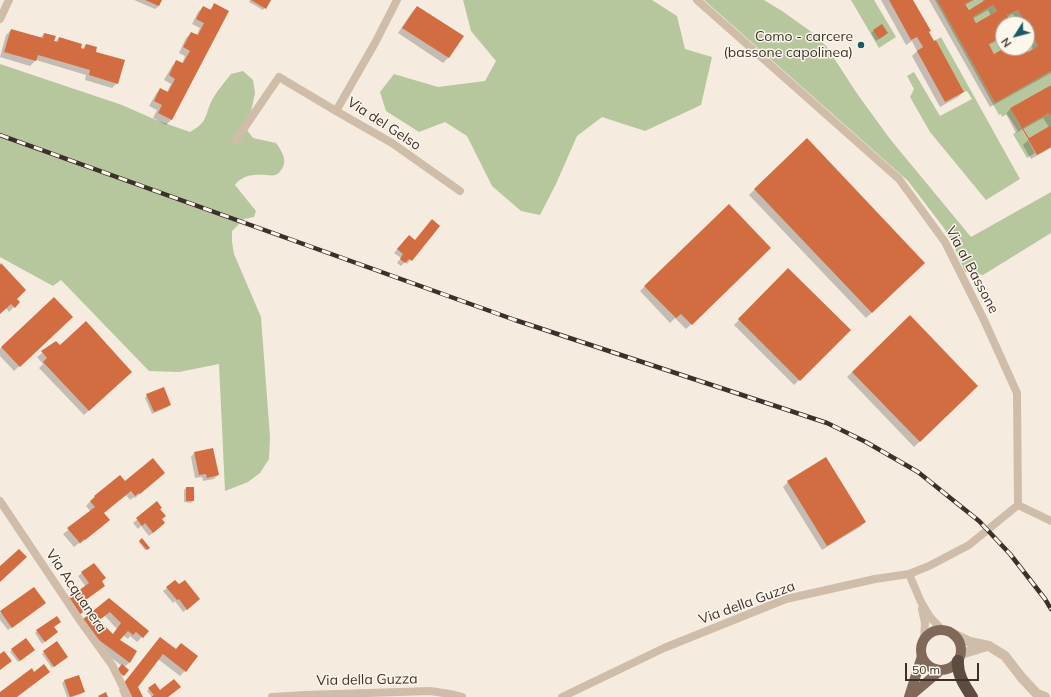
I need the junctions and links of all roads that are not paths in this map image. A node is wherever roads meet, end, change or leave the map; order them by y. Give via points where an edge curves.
1 (9, 0) edge
2 (396, 0) edge
3 (697, 0) edge
4 (0, 20) edge
5 (336, 111) junction
6 (236, 140) dead end
7 (460, 192) dead end
8 (0, 501) edge
9 (1018, 505) junction
10 (1051, 521) edge
11 (909, 574) junction
12 (921, 602) junction
13 (942, 630) junction
14 (955, 635) junction
15 (924, 640) junction
16 (989, 646) junction
17 (922, 656) junction
18 (959, 657) junction
19 (941, 670) junction
20 (128, 697) edge
21 (272, 697) edge
22 (462, 697) edge
23 (562, 697) edge
24 (909, 697) edge
25 (972, 697) edge
26 (1045, 697) edge

1 - 4 street
2 - 5 street, Via del Gelso
3 - 9 street, Via al Bassone via 899,179 945,242 1017,393
5 - 6 street via 279,77
5 - 7 street, Via del Gelso via 392,143
8 - 20 street, Via Acquanera via 112,665
9 - 10 street
9 - 11 street, Via della Guzza via 969,545
11 - 12 street
11 - 23 street, Via della Guzza via 875,578 786,599 664,648
12 - 13 street
12 - 15 street via 925,623
13 - 14 main road
13 - 15 main road via 932,632
14 - 16 street via 970,642
14 - 18 main road via 960,644
15 - 17 main road
16 - 18 street
16 - 26 street via 1005,656 1037,694
17 - 19 main road via 929,666
17 - 24 main road
18 - 19 main road via 951,668
18 - 25 highway via 960,676
19 - 24 main road
21 - 22 street, Via della Guzza via 430,691

